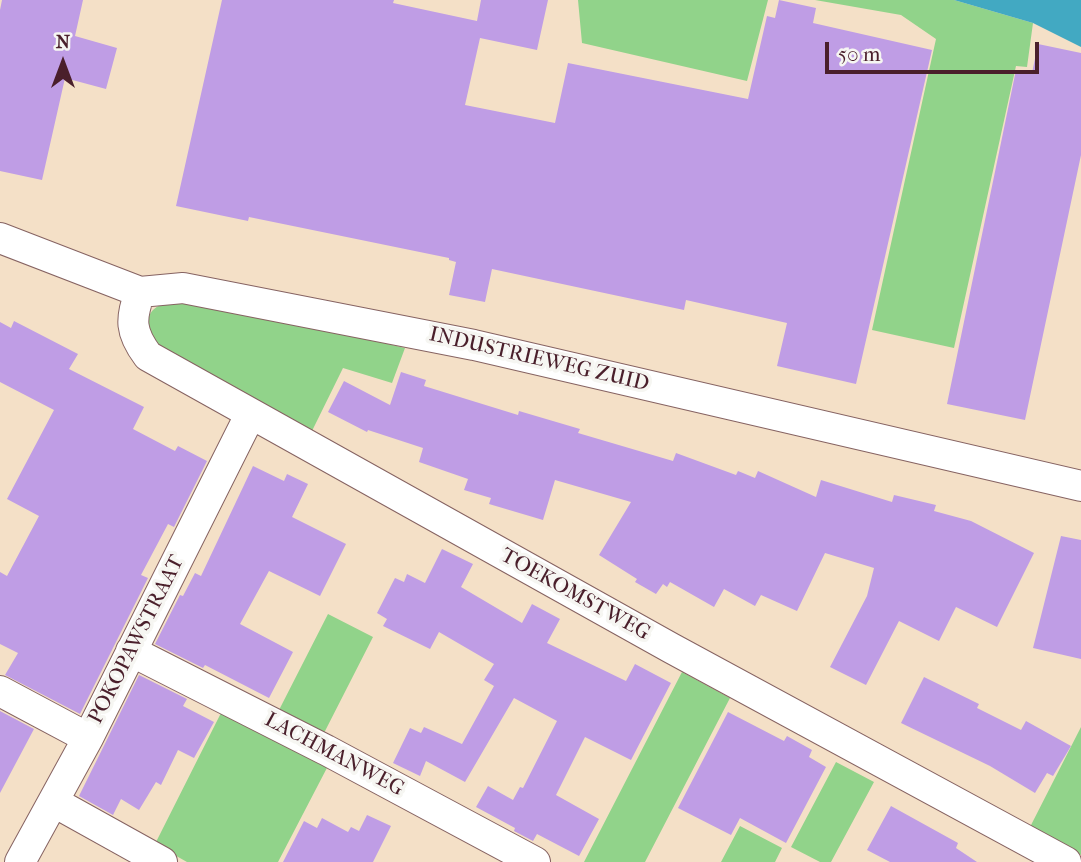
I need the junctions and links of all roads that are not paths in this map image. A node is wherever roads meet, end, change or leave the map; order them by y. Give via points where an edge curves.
1 (0, 237) edge
2 (139, 292) junction
3 (250, 415) junction
4 (1081, 486) edge
5 (131, 651) junction
6 (0, 691) edge
7 (88, 738) junction
8 (54, 802) junction
9 (20, 862) edge
10 (162, 862) edge
11 (534, 862) edge
12 (1066, 862) edge

1 - 2 street, INDUSTRIEWEG ZUID
2 - 3 street, TOEKOMSTWEG via 131,317 138,343 148,356
2 - 4 street, INDUSTRIEWEG ZUID via 183,288 474,345
3 - 5 street, POKOPAWSTRAAT
3 - 12 street, TOEKOMSTWEG
5 - 7 street, POKOPAWSTRAAT
5 - 11 street, LACHMANWEG
6 - 7 street
7 - 8 street, POKOPAWSTRAAT
8 - 9 street, POKOPAWSTRAAT
8 - 10 street

